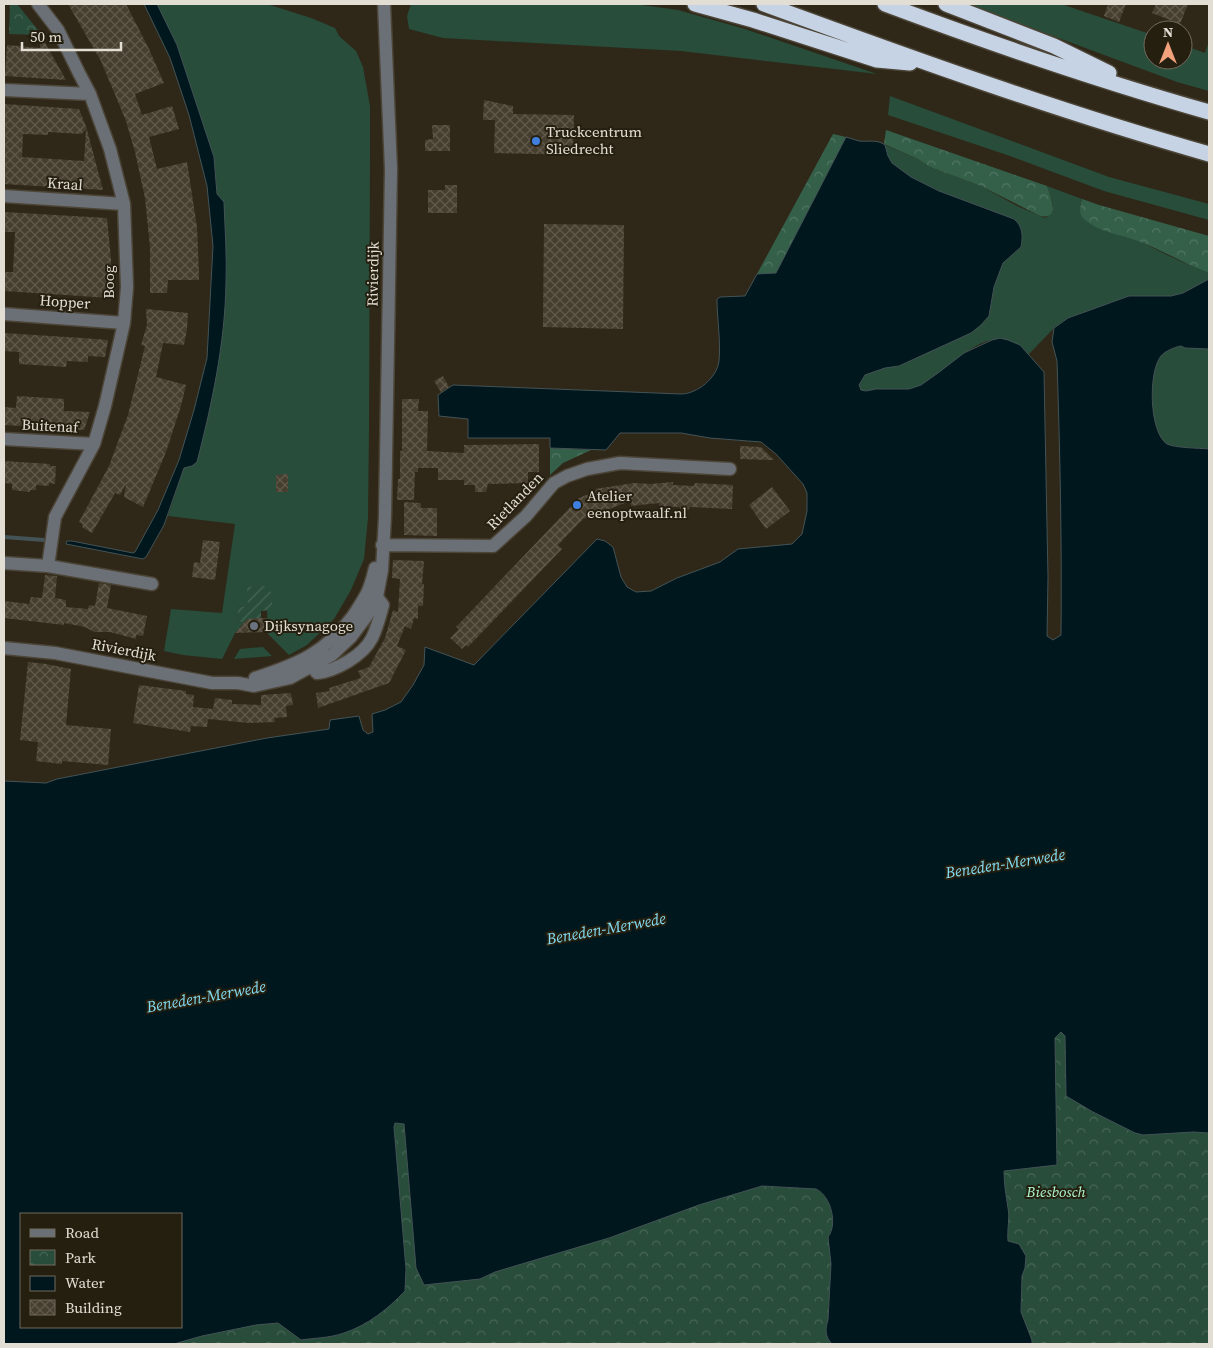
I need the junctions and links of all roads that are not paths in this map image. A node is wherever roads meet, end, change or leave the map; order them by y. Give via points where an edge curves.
1 (38, 4) edge
2 (384, 4) edge
3 (695, 4) edge
4 (764, 4) edge
5 (885, 4) edge
6 (946, 4) edge
7 (932, 65) junction
8 (4, 90) edge
9 (90, 94) junction
10 (1162, 99) junction
11 (1209, 112) edge
12 (1209, 154) edge
13 (4, 196) edge
14 (124, 204) junction
15 (4, 314) edge
16 (124, 323) junction
17 (4, 439) edge
18 (94, 444) junction
19 (730, 469) dead end
20 (382, 544) junction
21 (4, 563) edge
22 (48, 566) junction
23 (152, 584) dead end
24 (372, 594) junction
25 (4, 648) edge
26 (309, 663) junction

1 - 9 street, Boog via 58,30
2 - 20 street, Rivierdijk via 391,169
3 - 7 highway via 877,60
4 - 7 highway
5 - 10 highway
6 - 10 highway via 1054,46
7 - 12 highway via 1121,129
8 - 9 street
9 - 14 street, Boog via 110,149
10 - 11 highway
13 - 14 street, Kraal
14 - 16 street, Boog via 127,287
15 - 16 street, Hopper
16 - 18 street, Boog
17 - 18 street, Buitenaf
18 - 22 street, Boog via 55,517
19 - 20 street, Rietlanden via 620,463 601,466 566,476 554,483 526,516 493,546
20 - 24 street, Rivierdijk via 382,570
21 - 22 street
22 - 23 street
24 - 26 street, Rivierdijk
24 - 26 street, Rivierdijk via 383,605 372,639 364,649 329,672 317,673
25 - 26 street, Rivierdijk via 55,653 212,683 238,683

